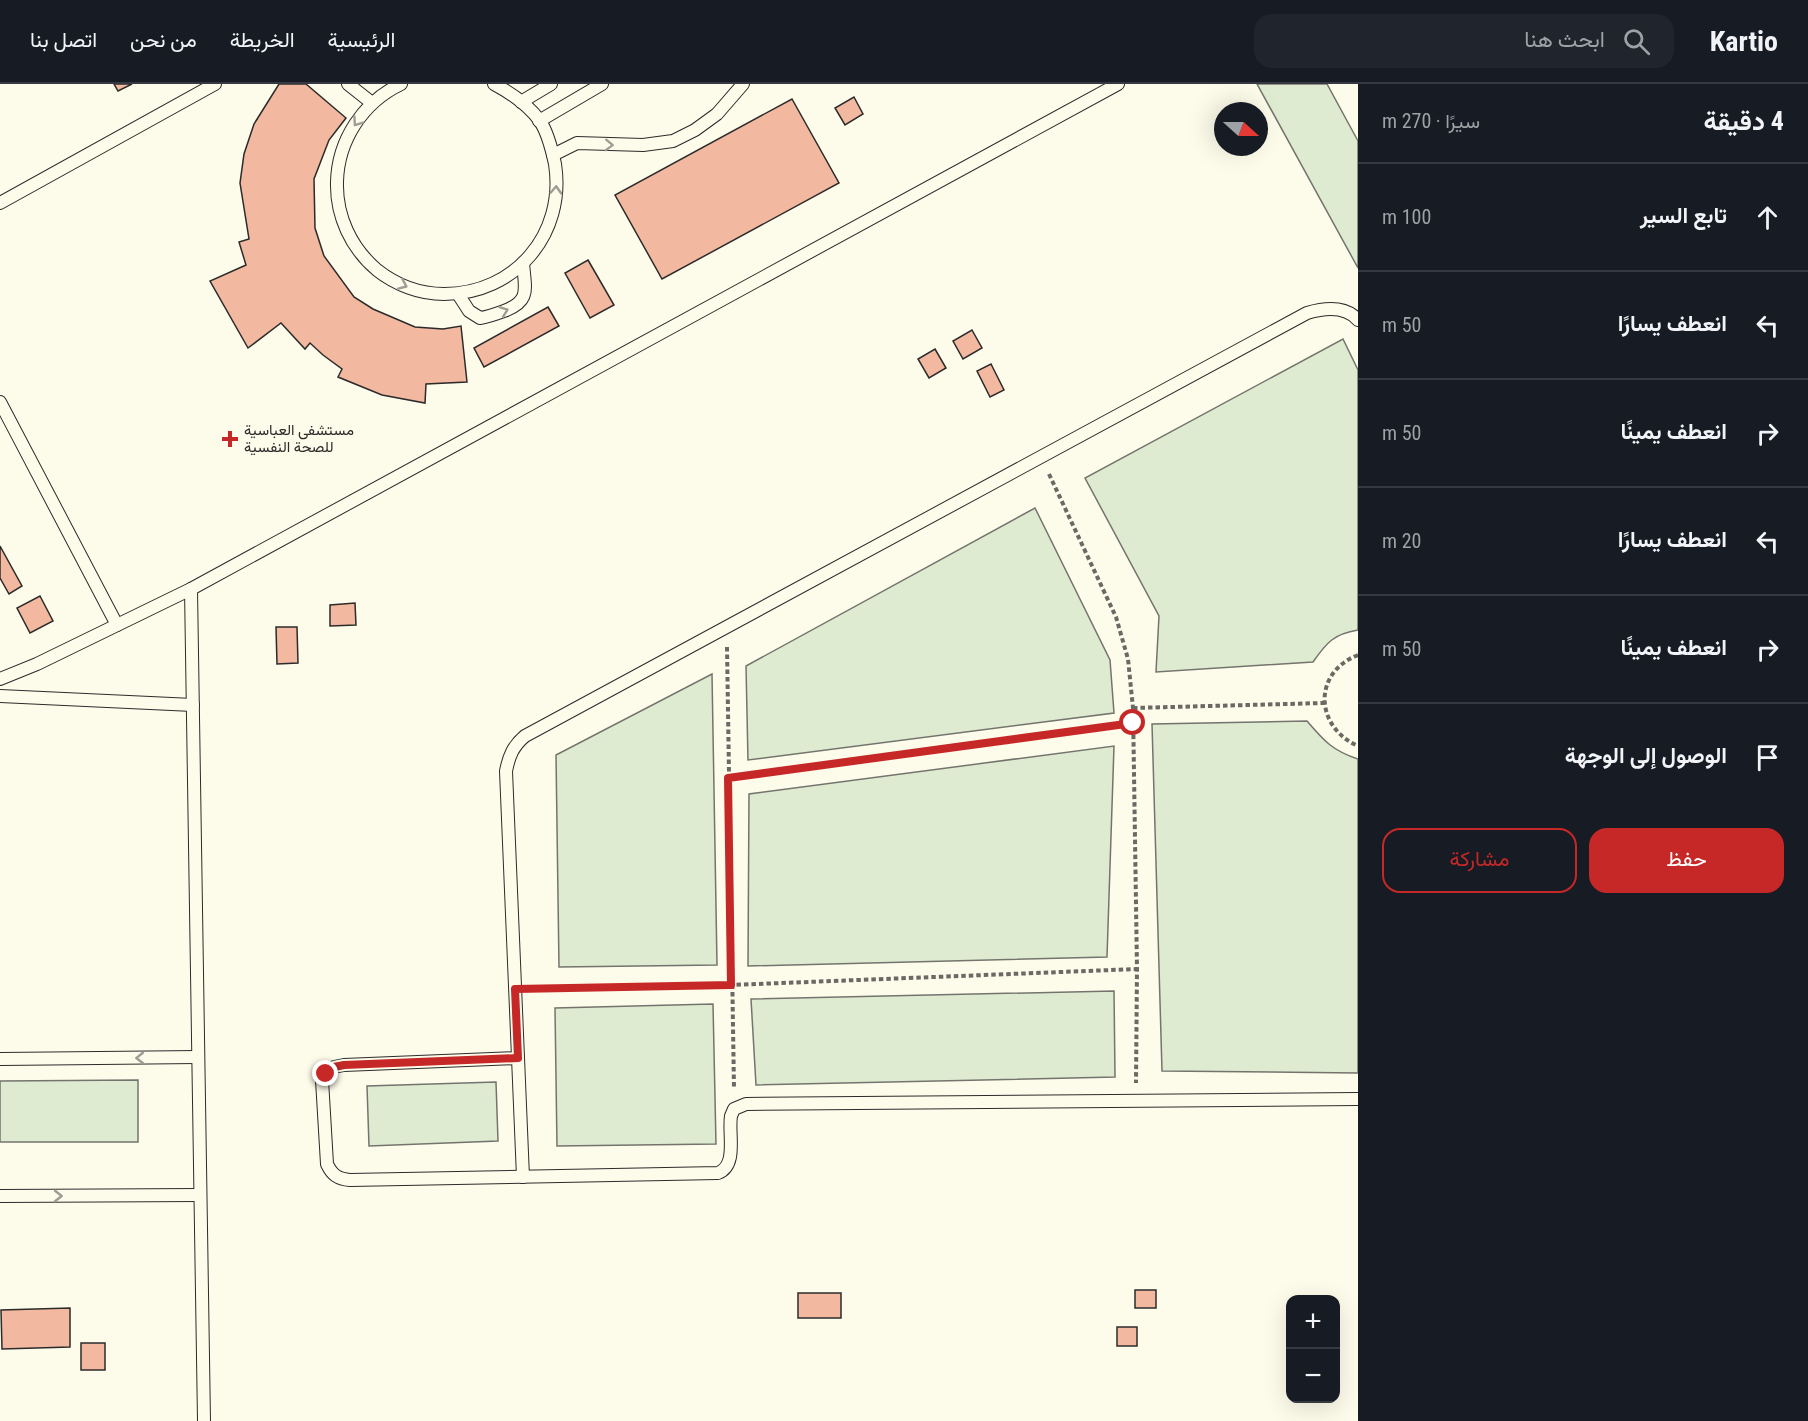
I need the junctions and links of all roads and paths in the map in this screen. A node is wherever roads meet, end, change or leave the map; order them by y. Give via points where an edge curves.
1 (215, 84) edge
2 (348, 84) edge
3 (400, 84) edge
4 (494, 84) edge
5 (551, 84) edge
6 (602, 84) edge
7 (743, 84) edge
8 (1118, 84) edge
9 (521, 102) junction
10 (372, 103) junction
11 (539, 121) junction
12 (553, 154) junction
13 (0, 203) edge
14 (524, 263) junction
15 (458, 294) junction
16 (1358, 320) edge
17 (0, 402) edge
18 (1041, 457) junction
19 (191, 589) junction
20 (117, 625) junction
21 (727, 628) junction
22 (1358, 655) edge
23 (0, 679) edge
24 (0, 696) edge
25 (1324, 704) junction
26 (193, 705) junction
27 (1133, 708) junction
28 (1133, 723) junction
29 (1358, 746) edge
30 (728, 778) junction
31 (1137, 969) junction
32 (731, 985) junction
33 (515, 989) junction
34 (198, 1057) junction
35 (518, 1058) junction
36 (0, 1059) edge
37 (1358, 1099) edge
38 (1136, 1102) junction
39 (734, 1109) junction
40 (523, 1177) junction
41 (200, 1195) junction
42 (0, 1196) edge
43 (204, 1421) edge

1 - 13 lane
2 - 10 lane
3 - 10 lane
4 - 9 lane
5 - 9 lane
6 - 11 lane
12 -> 7 lane via 577,144 643,145 673,141 717,114
8 - 19 lane
9 - 11 lane
10 -> 15 lane via 355,123 337,169 337,194 349,234 367,261 386,277 433,294
11 - 12 lane
14 -> 12 lane via 538,245 556,202
14 - 15 lane via 493,284
15 -> 14 lane via 469,311 480,318 516,306 525,295
16 - 18 lane via 1339,309 1323,308 1307,314
17 - 20 lane
18 - 21 lane
18 - 27 path via 1116,616 1128,659
19 - 20 lane
19 - 26 lane
20 - 23 lane
21 - 30 path
21 - 33 lane via 516,744 506,771
22 - 25 path via 1338,667 1330,678
24 - 26 lane
25 - 27 path
25 - 29 path via 1335,731
26 - 34 lane
27 - 28 path
28 - 30 path
28 - 31 path
30 - 32 path
31 - 32 path
31 - 38 path
32 - 33 path
32 - 39 path
33 - 35 lane
34 -> 36 lane
34 - 41 lane
35 - 40 lane
35 - 40 lane via 344,1065 334,1067 322,1080 327,1164 340,1179
37 - 38 lane
38 - 39 lane via 746,1104
39 - 40 lane via 730,1161 718,1173
42 -> 41 lane
41 - 43 lane

